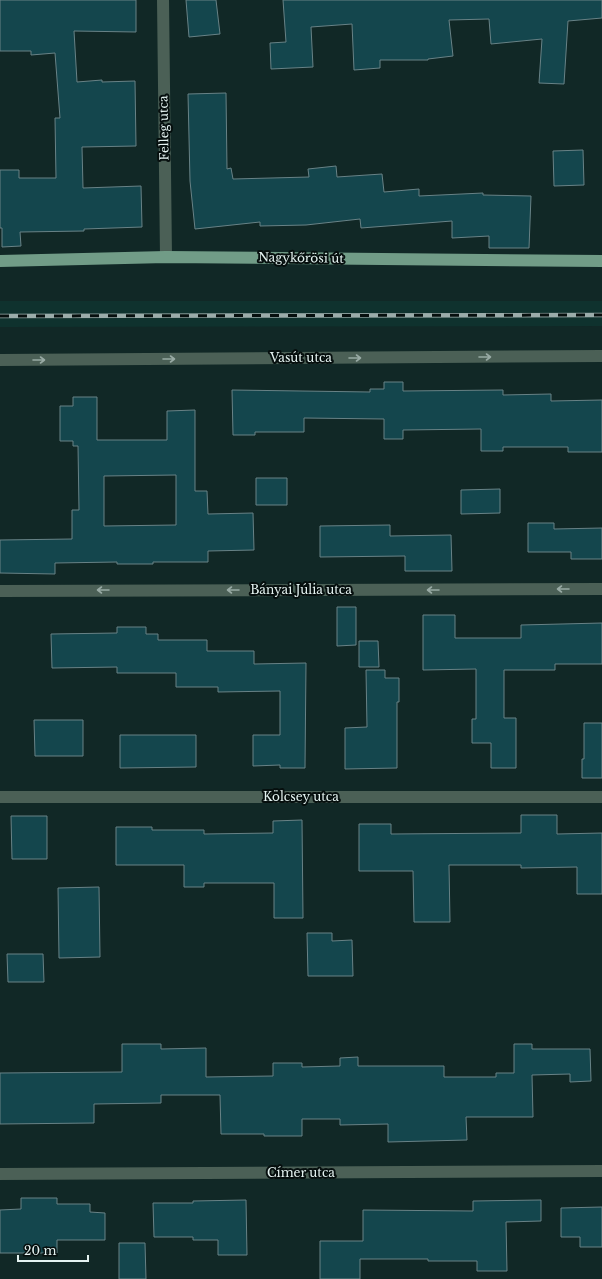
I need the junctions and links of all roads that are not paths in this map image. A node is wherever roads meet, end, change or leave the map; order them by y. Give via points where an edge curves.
1 (163, 0) edge
2 (166, 257) junction
3 (0, 261) edge
4 (602, 261) edge
5 (602, 356) edge
6 (0, 360) edge
7 (602, 589) edge
8 (0, 591) edge
9 (0, 797) edge
10 (602, 798) edge
11 (602, 1171) edge
12 (0, 1174) edge

1 - 2 street, Felleg utca
2 - 3 main road, Nagykőrösi út
2 - 4 main road, Nagykőrösi út
6 -> 5 street, Vasút utca
7 -> 8 street, Bányai Júlia utca
9 - 10 street, Kölcsey utca
11 - 12 street, Címer utca

